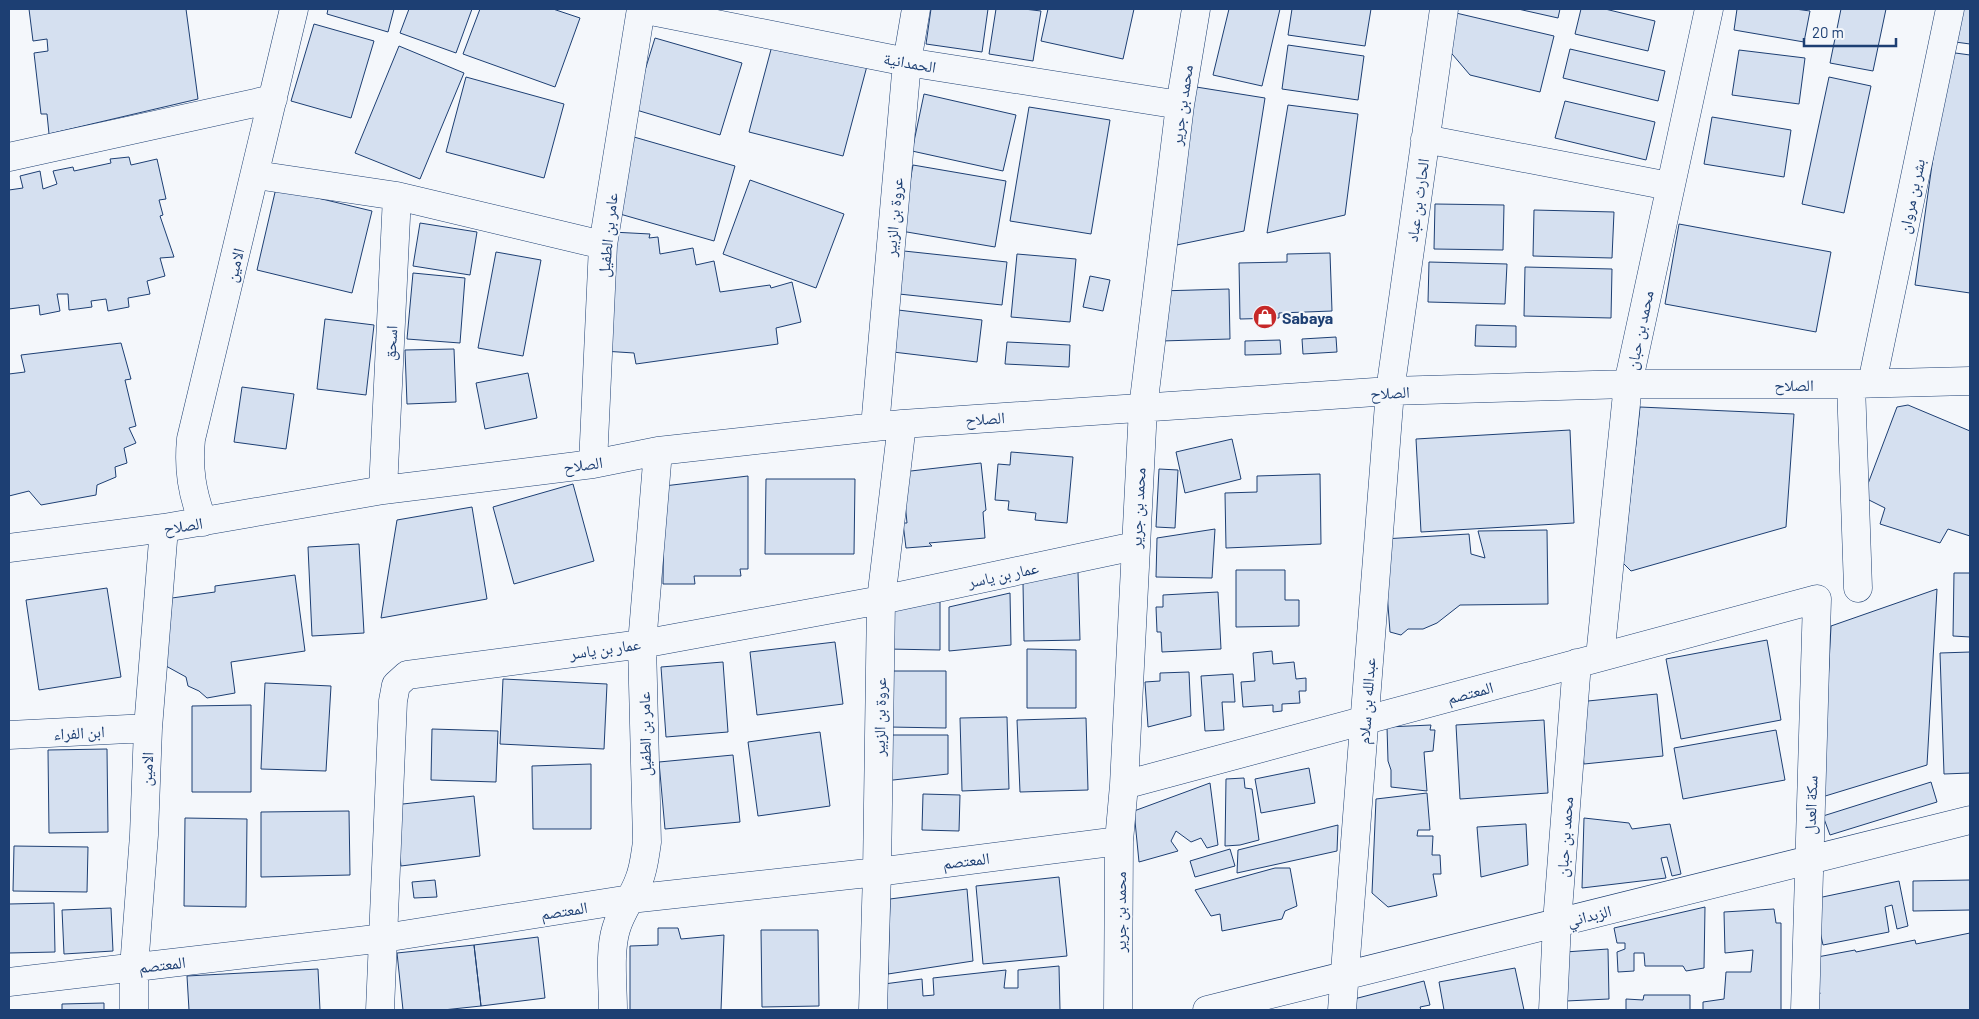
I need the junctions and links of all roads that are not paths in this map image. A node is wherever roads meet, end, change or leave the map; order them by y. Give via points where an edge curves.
1 (294, 9) edge
2 (641, 9) edge
3 (916, 9) edge
4 (1196, 9) edge
5 (1444, 9) edge
6 (1709, 9) edge
7 (1950, 9) edge
8 (907, 62) junction
9 (273, 99) junction
10 (1180, 106) junction
11 (1425, 139) junction
12 (9, 157) edge
13 (256, 175) junction
14 (1669, 186) junction
15 (397, 196) junction
16 (603, 245) junction
17 (1970, 381) edge
18 (1628, 384) junction
19 (1862, 384) junction
20 (1390, 391) junction
21 (1143, 408) junction
22 (902, 424) junction
23 (875, 427) junction
24 (658, 451) junction
25 (593, 464) junction
26 (383, 490) junction
27 (203, 522) junction
28 (164, 528) junction
29 (1135, 546) junction
30 (9, 548) edge
31 (1858, 588) dead end
32 (1817, 599) joint
33 (880, 600) junction
34 (642, 644) junction
35 (1589, 660) junction
36 (1365, 720) junction
37 (148, 728) junction
38 (9, 735) edge
39 (1124, 785) junction
40 (1970, 820) edge
41 (1119, 841) junction
42 (1808, 860) junction
43 (877, 872) junction
44 (630, 899) junction
45 (1557, 923) junction
46 (384, 938) junction
47 (134, 968) junction
48 (1344, 976) junction
49 (9, 982) edge
50 (134, 1010) edge
51 (380, 1010) edge
52 (613, 1010) edge
53 (873, 1010) edge
54 (1118, 1010) edge
55 (1207, 1010) edge
56 (1342, 1010) edge
57 (1553, 1010) edge
58 (1806, 1010) edge

1 - 9 street, الامين
2 - 8 street, الحمدانية
2 - 16 street, عامر بن الطفيل
3 - 8 street, عروة بن الزبير
4 - 10 street, محمد بن جرير
5 - 11 street, الحارث بن عباد
6 - 14 street, محمد بن حبان
7 - 19 street, بشر بن مروان
8 - 10 street, الحمدانية
8 - 23 street, عروة بن الزبير
9 - 12 street
9 - 13 street, الامين
10 - 21 street, محمد بن جرير
11 - 14 street
11 - 20 street, الحارث بن عباد
13 - 15 street
13 - 27 street, الامين via 191,438 191,481
14 - 18 street, محمد بن حبان
15 - 16 street
15 - 26 street, اسحق
16 - 25 street, عامر بن الطفيل
17 - 19 street, الصلاح
18 - 19 street, الصلاح
18 - 20 street, الصلاح
18 - 35 street, محمد بن حبان
19 - 31 street
20 - 21 street, الصلاح
20 - 36 street, عبدالله بن سلام
21 - 22 street, الصلاح
21 - 29 street, محمد بن جرير
22 - 23 street, الصلاح
22 - 33 street, عروة بن الزبير
23 - 24 street, الصلاح
24 - 25 street, الصلاح
24 - 34 street, عامر بن الطفيل
25 - 26 street, الصلاح
26 - 27 street, الصلاح
27 - 28 street, الصلاح
28 - 30 street, الصلاح
28 - 37 street, الامين
29 - 33 street, عمار بن ياسر
29 - 39 street, محمد بن جرير
32 - 35 street, المعتصم
32 - 42 street, سكة العدل
33 - 34 street, عمار بن ياسر
33 - 43 street, عروة بن الزبير
34 - 44 street, عامر بن الطفيل via 647,842 642,871
34 - 46 street, عمار بن ياسر via 407,675 396,685
35 - 36 street, المعتصم
35 - 45 street, محمد بن حبان
36 - 39 street, المعتصم
36 - 48 street, عبدالله بن سلام
37 - 38 street, ابن الفراء
37 - 47 street, الامين
39 - 41 street, محمد بن جرير
40 - 42 street, الزبداني
41 - 43 street, المعتصم
41 - 54 street, محمد بن جرير
42 - 45 street, الزبداني
42 - 58 street, سكة العدل
43 - 44 street, المعتصم
43 - 53 street, عروة بن الزبير
44 - 46 street, المعتصم
44 - 52 street, عامر بن الطفيل via 615,931
45 - 48 street, الزبداني
45 - 57 street, محمد بن حبان
46 - 47 street, المعتصم
46 - 51 street, عمار بن ياسر
47 - 49 street, المعتصم
47 - 50 street, الامين
48 - 55 street, الزبداني
48 - 56 street, عبدالله بن سلام

